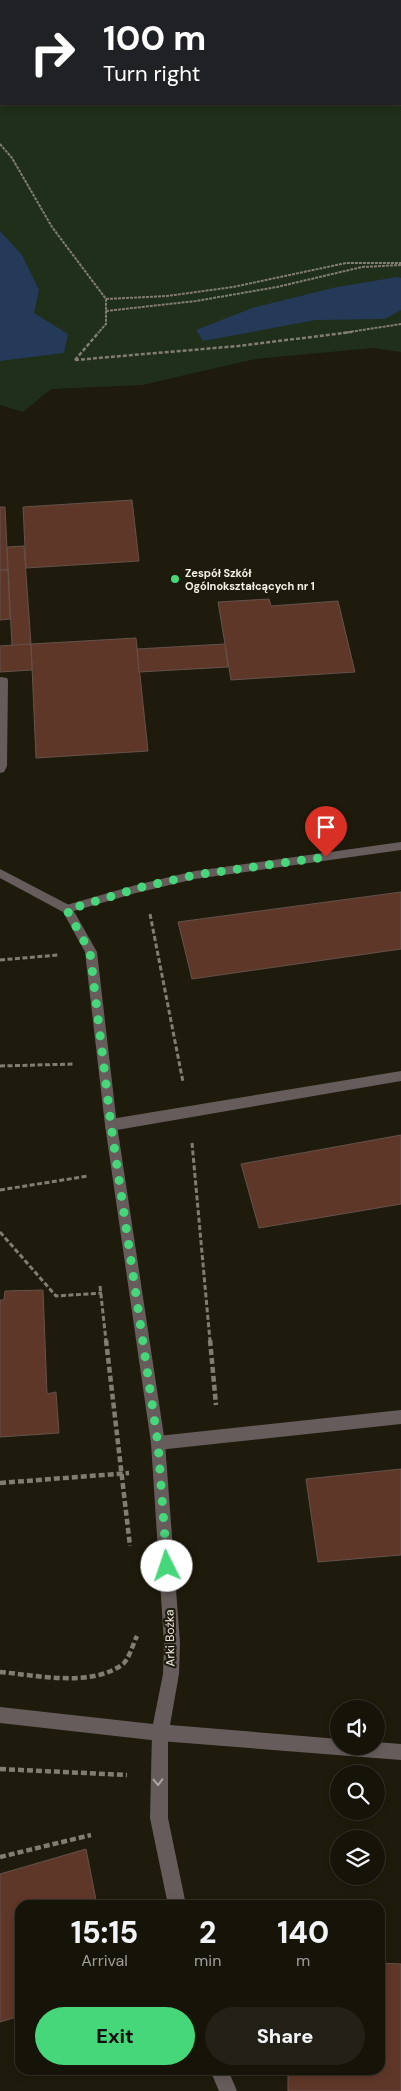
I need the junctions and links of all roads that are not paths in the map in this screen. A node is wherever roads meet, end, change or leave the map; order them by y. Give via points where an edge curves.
1 (3, 680) dead end
2 (0, 769) edge
3 (401, 846) edge
4 (0, 873) edge
5 (67, 910) junction
6 (401, 1076) edge
7 (111, 1125) junction
8 (401, 1417) edge
9 (158, 1444) junction
10 (0, 1715) edge
11 (160, 1733) junction
12 (401, 1752) edge
13 (176, 1900) edge
14 (221, 2075) edge
15 (228, 2091) edge

1 - 2 street
3 - 5 street via 195,875
4 - 5 street
5 - 7 street, Arki Bożka via 90,952
6 - 7 street
7 - 9 street, Arki Bożka
8 - 9 street
9 - 11 street, Arki Bożka via 172,1642 171,1674
10 - 11 street
11 - 12 street
11 -> 13 street, Arki Bożka via 159,1818
14 - 15 street

